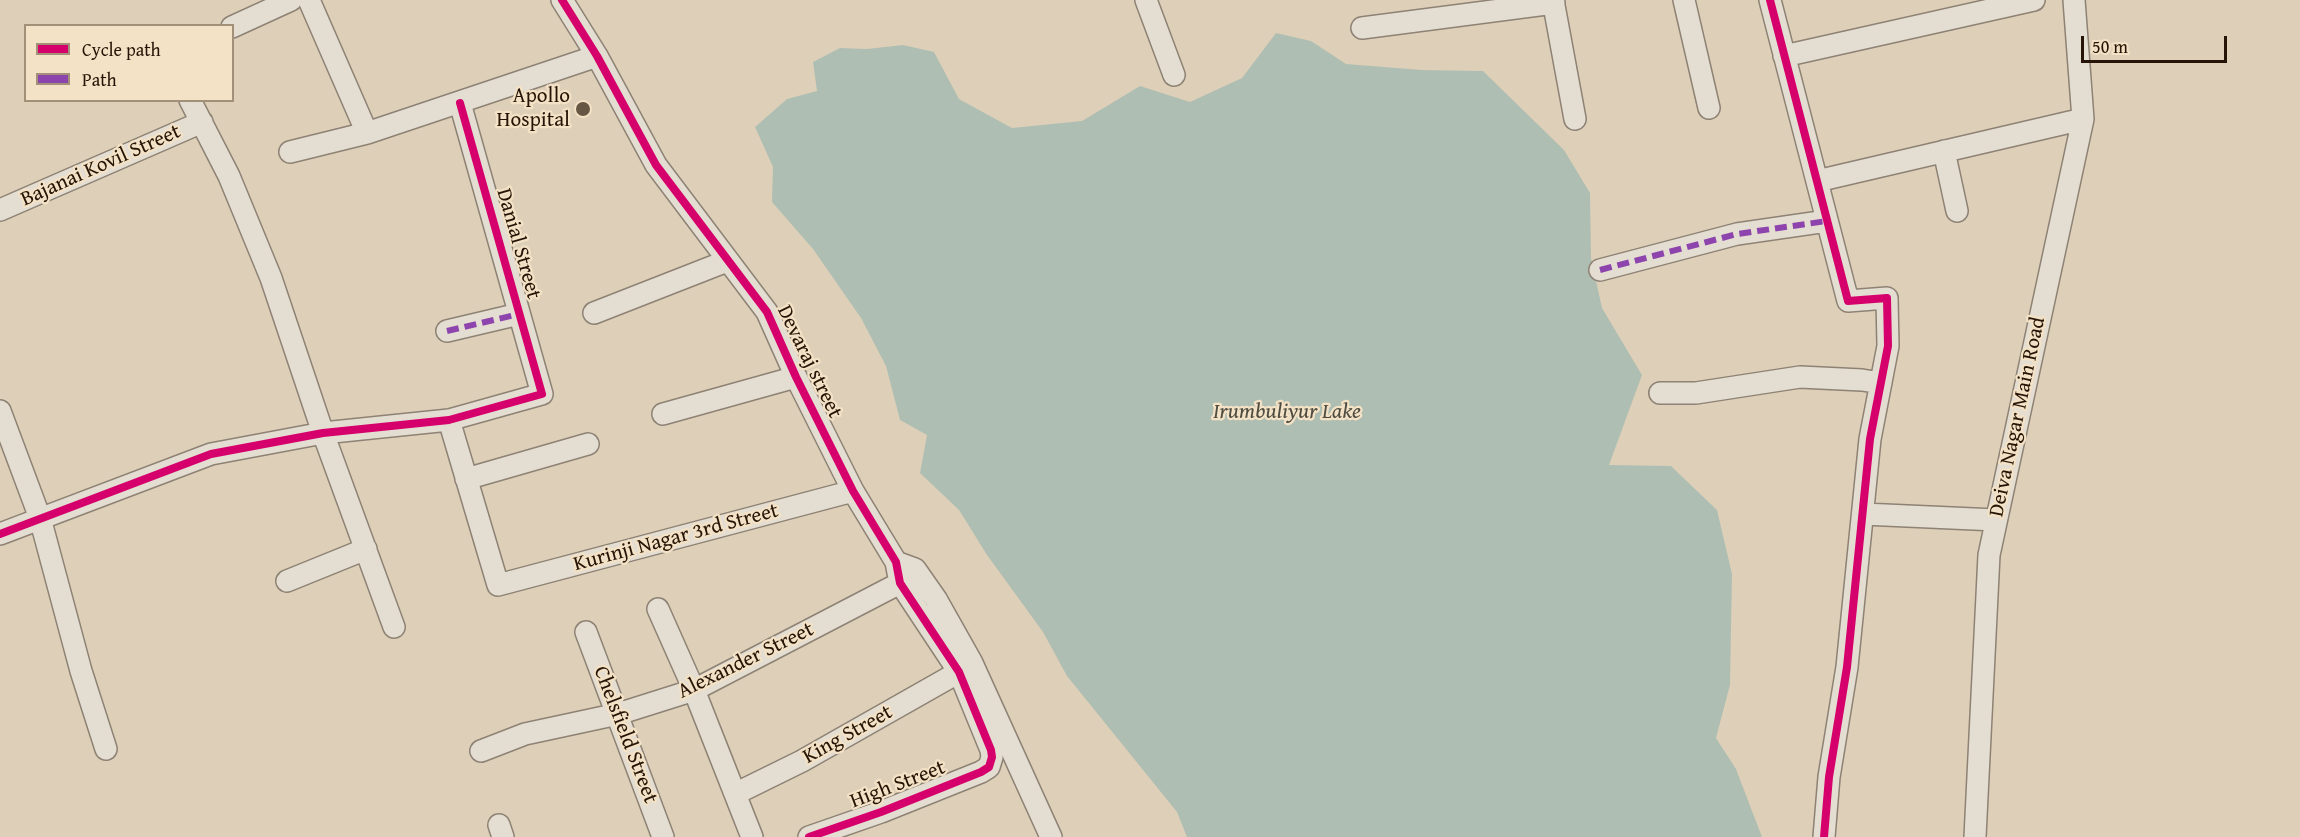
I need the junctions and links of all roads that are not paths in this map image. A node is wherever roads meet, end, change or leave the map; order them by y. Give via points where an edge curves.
1 (291, 0) edge
2 (309, 0) edge
3 (562, 0) edge
4 (1146, 0) edge
5 (1684, 0) edge
6 (1770, 0) edge
7 (2034, 0) edge
8 (2074, 0) edge
9 (1553, 1) edge
10 (1429, 9) edge
11 (234, 26) edge
12 (1362, 28) dead end
13 (597, 56) junction
14 (1784, 56) junction
15 (1174, 75) dead end
16 (191, 102) edge
17 (460, 103) junction
18 (1709, 108) dead end
19 (1575, 119) dead end
20 (2082, 119) junction
21 (202, 122) junction
22 (367, 133) junction
23 (1944, 151) junction
24 (290, 152) dead end
25 (1817, 181) junction
26 (0, 210) edge
27 (1958, 211) dead end
28 (1827, 221) junction
29 (727, 261) junction
30 (1600, 270) dead end
31 (594, 313) dead end
32 (519, 314) junction
33 (447, 331) dead end
34 (796, 376) junction
35 (1881, 383) junction
36 (1660, 393) dead end
37 (0, 411) edge
38 (663, 414) dead end
39 (449, 420) junction
40 (323, 433) junction
41 (588, 444) dead end
42 (466, 478) junction
43 (853, 491) junction
44 (1863, 514) junction
45 (40, 518) junction
46 (1996, 520) junction
47 (0, 534) edge
48 (366, 549) junction
49 (896, 562) junction
50 (287, 581) dead end
51 (900, 583) junction
52 (658, 609) dead end
53 (394, 627) dead end
54 (586, 632) dead end
55 (959, 672) junction
56 (694, 690) junction
57 (618, 714) junction
58 (106, 749) dead end
59 (481, 751) dead end
60 (992, 757) joint
61 (735, 794) junction
62 (663, 837) edge
63 (752, 837) edge
64 (809, 837) edge
65 (1051, 837) edge
66 (1824, 837) edge
67 (1975, 837) edge

1 - 11 street
2 - 22 street
3 - 13 street, Devaraj street
4 - 15 street
5 - 18 street
6 - 14 street
7 - 14 street
8 - 20 street, Deiva Nagar Main Road
9 - 10 street
9 - 19 street
10 - 12 street
13 - 17 street
13 - 29 street, Devaraj street via 656,165
14 - 25 street
16 - 21 street
17 - 22 street
17 - 32 street, Danial Street
20 - 23 street
20 - 46 street, Deiva Nagar Main Road
21 - 26 street, Bajanai Kovil Street
21 - 40 street via 271,278
22 - 24 street
23 - 25 street
23 - 27 street
25 - 28 street
28 - 30 street via 1737,234
28 - 35 street via 1848,301 1887,298 1888,346
29 - 31 street
29 - 34 street, Devaraj street via 767,312
32 - 33 street
32 - 39 street, Danial Street via 542,394
34 - 38 street
34 - 43 street, Devaraj street
35 - 36 street via 1800,378 1696,393
35 - 44 street via 1870,438
37 - 45 street
39 - 40 street
39 - 42 street
40 - 45 street via 211,454
40 - 48 street
41 - 42 street
42 - 43 street, Kurinji Nagar 3rd Street via 498,585
43 - 49 street, Devaraj street
44 - 46 street
44 - 66 street
45 - 47 street
45 - 58 street
46 - 67 street, Deiva Nagar Main Road via 1989,555
48 - 50 street
48 - 53 street
49 - 51 street, Devaraj street
49 - 65 street, Devaraj street via 915,569 936,599 972,663
51 - 55 street, Devaraj street
51 - 56 street, Alexander Street
52 - 56 street
54 - 57 street, Chelsfield Street
55 - 60 street, Devaraj street
55 - 61 street, King Street via 802,761
56 - 57 street, Alexander Street
56 - 61 street
57 - 59 street, Alexander Street via 525,735
57 - 62 street, Chelsfield Street
60 - 64 street, High Street via 989,767 981,772
61 - 63 street

